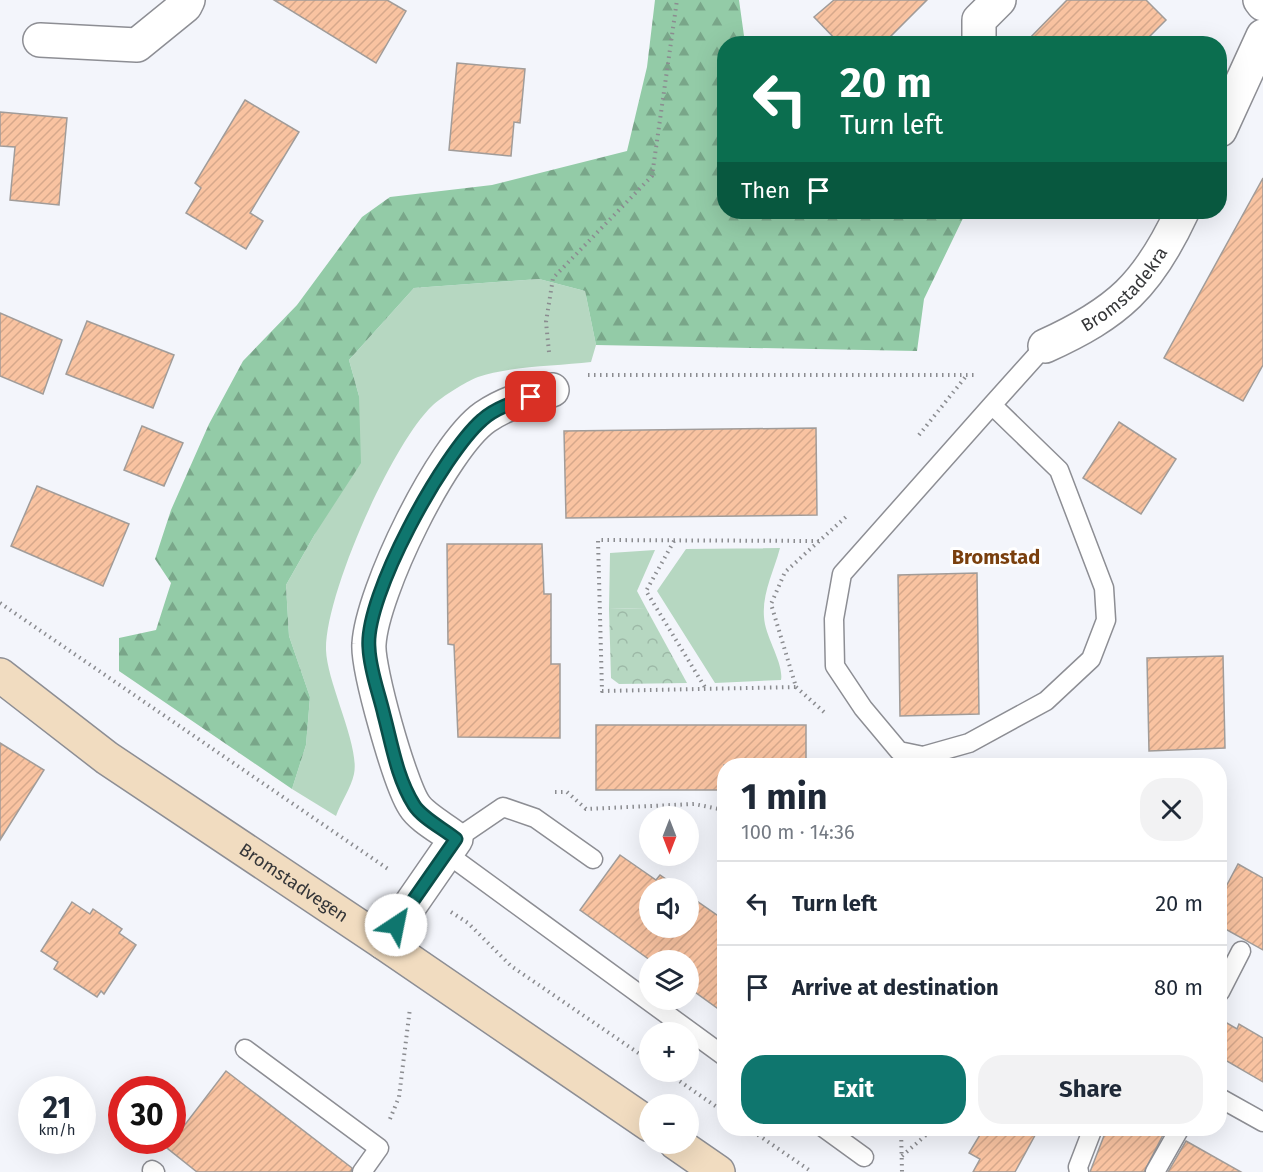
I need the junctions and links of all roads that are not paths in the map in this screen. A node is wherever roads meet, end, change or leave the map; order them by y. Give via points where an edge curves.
1 (188, 0) edge
2 (999, 0) edge
3 (1260, 0) edge
4 (1263, 4) edge
5 (979, 36) edge
6 (1263, 36) edge
7 (40, 40) dead end
8 (1227, 115) edge
9 (1178, 219) edge
10 (1045, 346) joint
11 (552, 382) road end
12 (992, 405) junction
13 (0, 675) edge
14 (451, 846) junction
15 (593, 859) dead end
16 (384, 943) junction
17 (1241, 951) dead end
18 (1227, 978) edge
19 (245, 1049) dead end
20 (717, 1051) edge
21 (1227, 1102) edge
22 (639, 1117) edge
23 (1263, 1122) edge
24 (835, 1136) edge
25 (1090, 1136) edge
26 (1175, 1136) edge
27 (692, 1154) edge
28 (864, 1157) dead end
29 (362, 1172) edge
30 (718, 1172) edge
31 (1079, 1172) edge
32 (1155, 1172) edge

1 - 7 street via 137,45
2 - 5 street via 979,20
3 - 4 street
6 - 8 street
9 - 10 street, Bromstadekra via 1141,281 1116,308
10 - 12 lane
11 - 14 street via 483,418 461,441 438,473 381,589 371,625 368,647 402,782 415,807
12 - 12 lane via 842,574 834,619 836,666 898,751 923,756 969,742 1046,701 1092,659 1106,620 1104,588 1059,470
13 - 16 street, Bromstadvegen via 107,758
14 - 15 lane via 503,807 535,818
14 - 16 street
14 - 20 lane
16 - 22 street, Bromstadvegen
17 - 18 lane
19 - 29 lane via 379,1148
21 - 23 lane
24 - 28 lane
25 - 31 lane
26 - 32 lane
27 - 30 street

